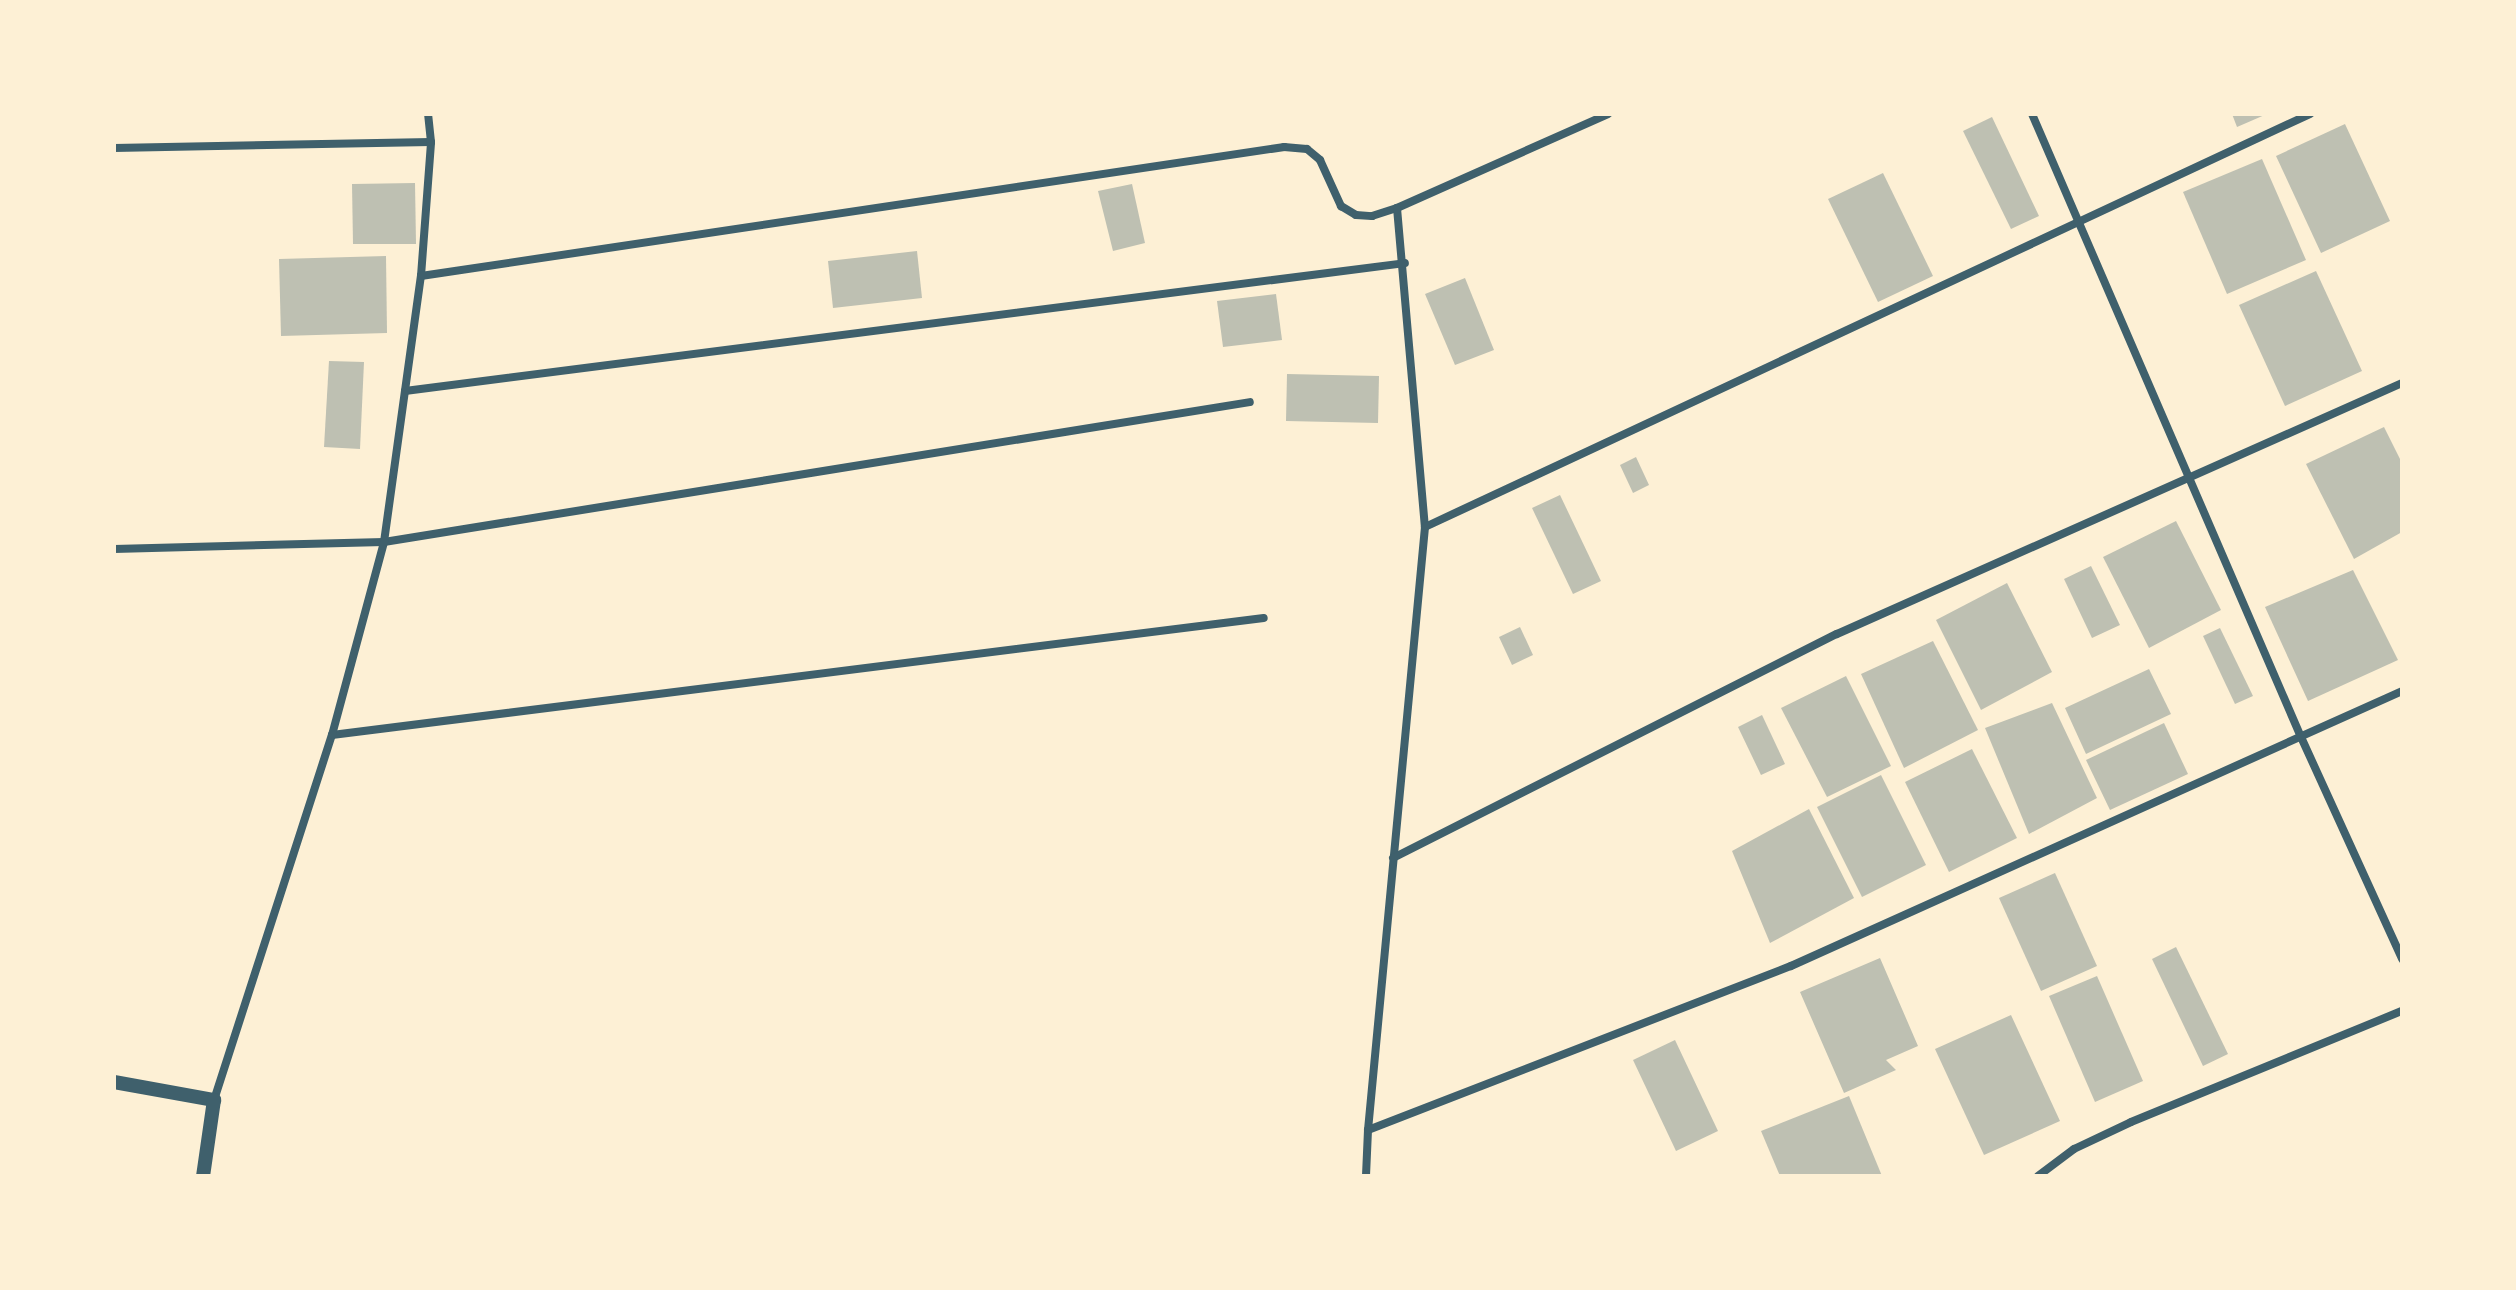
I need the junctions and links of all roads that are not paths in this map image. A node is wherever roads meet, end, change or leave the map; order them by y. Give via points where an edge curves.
1 (428, 114) edge
2 (1608, 114) edge
3 (2032, 114) edge
4 (2310, 114) edge
5 (431, 142) junction
6 (114, 148) edge
7 (1397, 208) junction
8 (2080, 220) junction
9 (1405, 263) junction
10 (421, 276) junction
11 (2402, 383) edge
12 (405, 391) junction
13 (1250, 402) dead end
14 (2189, 480) junction
15 (1425, 527) junction
16 (384, 542) junction
17 (114, 549) edge
18 (1264, 618) dead end
19 (2402, 691) edge
20 (332, 735) junction
21 (2301, 737) junction
22 (1393, 858) junction
23 (2402, 959) edge
24 (2402, 1011) edge
25 (114, 1082) edge
26 (214, 1100) junction
27 (1368, 1130) junction
28 (203, 1176) edge
29 (1366, 1176) edge
30 (2038, 1176) edge

1 - 5 street
2 - 7 street
3 - 8 street
4 - 8 street
5 - 6 street
5 - 10 street
7 - 9 street
7 - 10 street via 1356,215 1341,206 1320,160 1307,149 1284,147
8 - 14 street
8 - 15 street
9 - 12 street
9 - 15 street
10 - 12 street
11 - 14 street
12 - 16 street
13 - 16 street
14 - 21 street
14 - 22 street via 1837,634
15 - 22 street
16 - 17 street
16 - 20 street
18 - 20 street
19 - 21 street
20 - 26 street
21 - 23 street
21 - 27 street via 1791,966
22 - 27 street
24 - 30 street via 2131,1122 2074,1149
25 - 26 street
26 - 28 street
27 - 29 street

